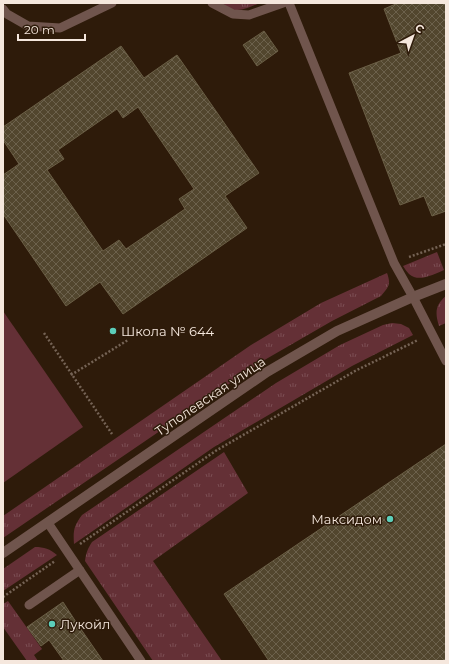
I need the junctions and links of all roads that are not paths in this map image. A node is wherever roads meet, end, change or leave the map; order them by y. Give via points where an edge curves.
1 (112, 3) edge
2 (212, 3) edge
3 (283, 3) edge
4 (289, 3) edge
5 (3, 9) edge
6 (446, 284) edge
7 (413, 297) junction
8 (446, 362) edge
9 (48, 523) junction
10 (3, 554) edge
11 (80, 570) junction
12 (29, 605) dead end
13 (141, 661) edge

1 - 5 lane via 60,28 28,26
2 - 3 lane via 233,14 249,15
4 - 7 lane via 394,263
6 - 7 street, Туполевская улица
7 - 8 lane
7 - 9 street, Туполевская улица via 337,331 267,372
9 - 10 street, Туполевская улица
9 - 11 lane
11 - 12 lane
11 - 13 lane

